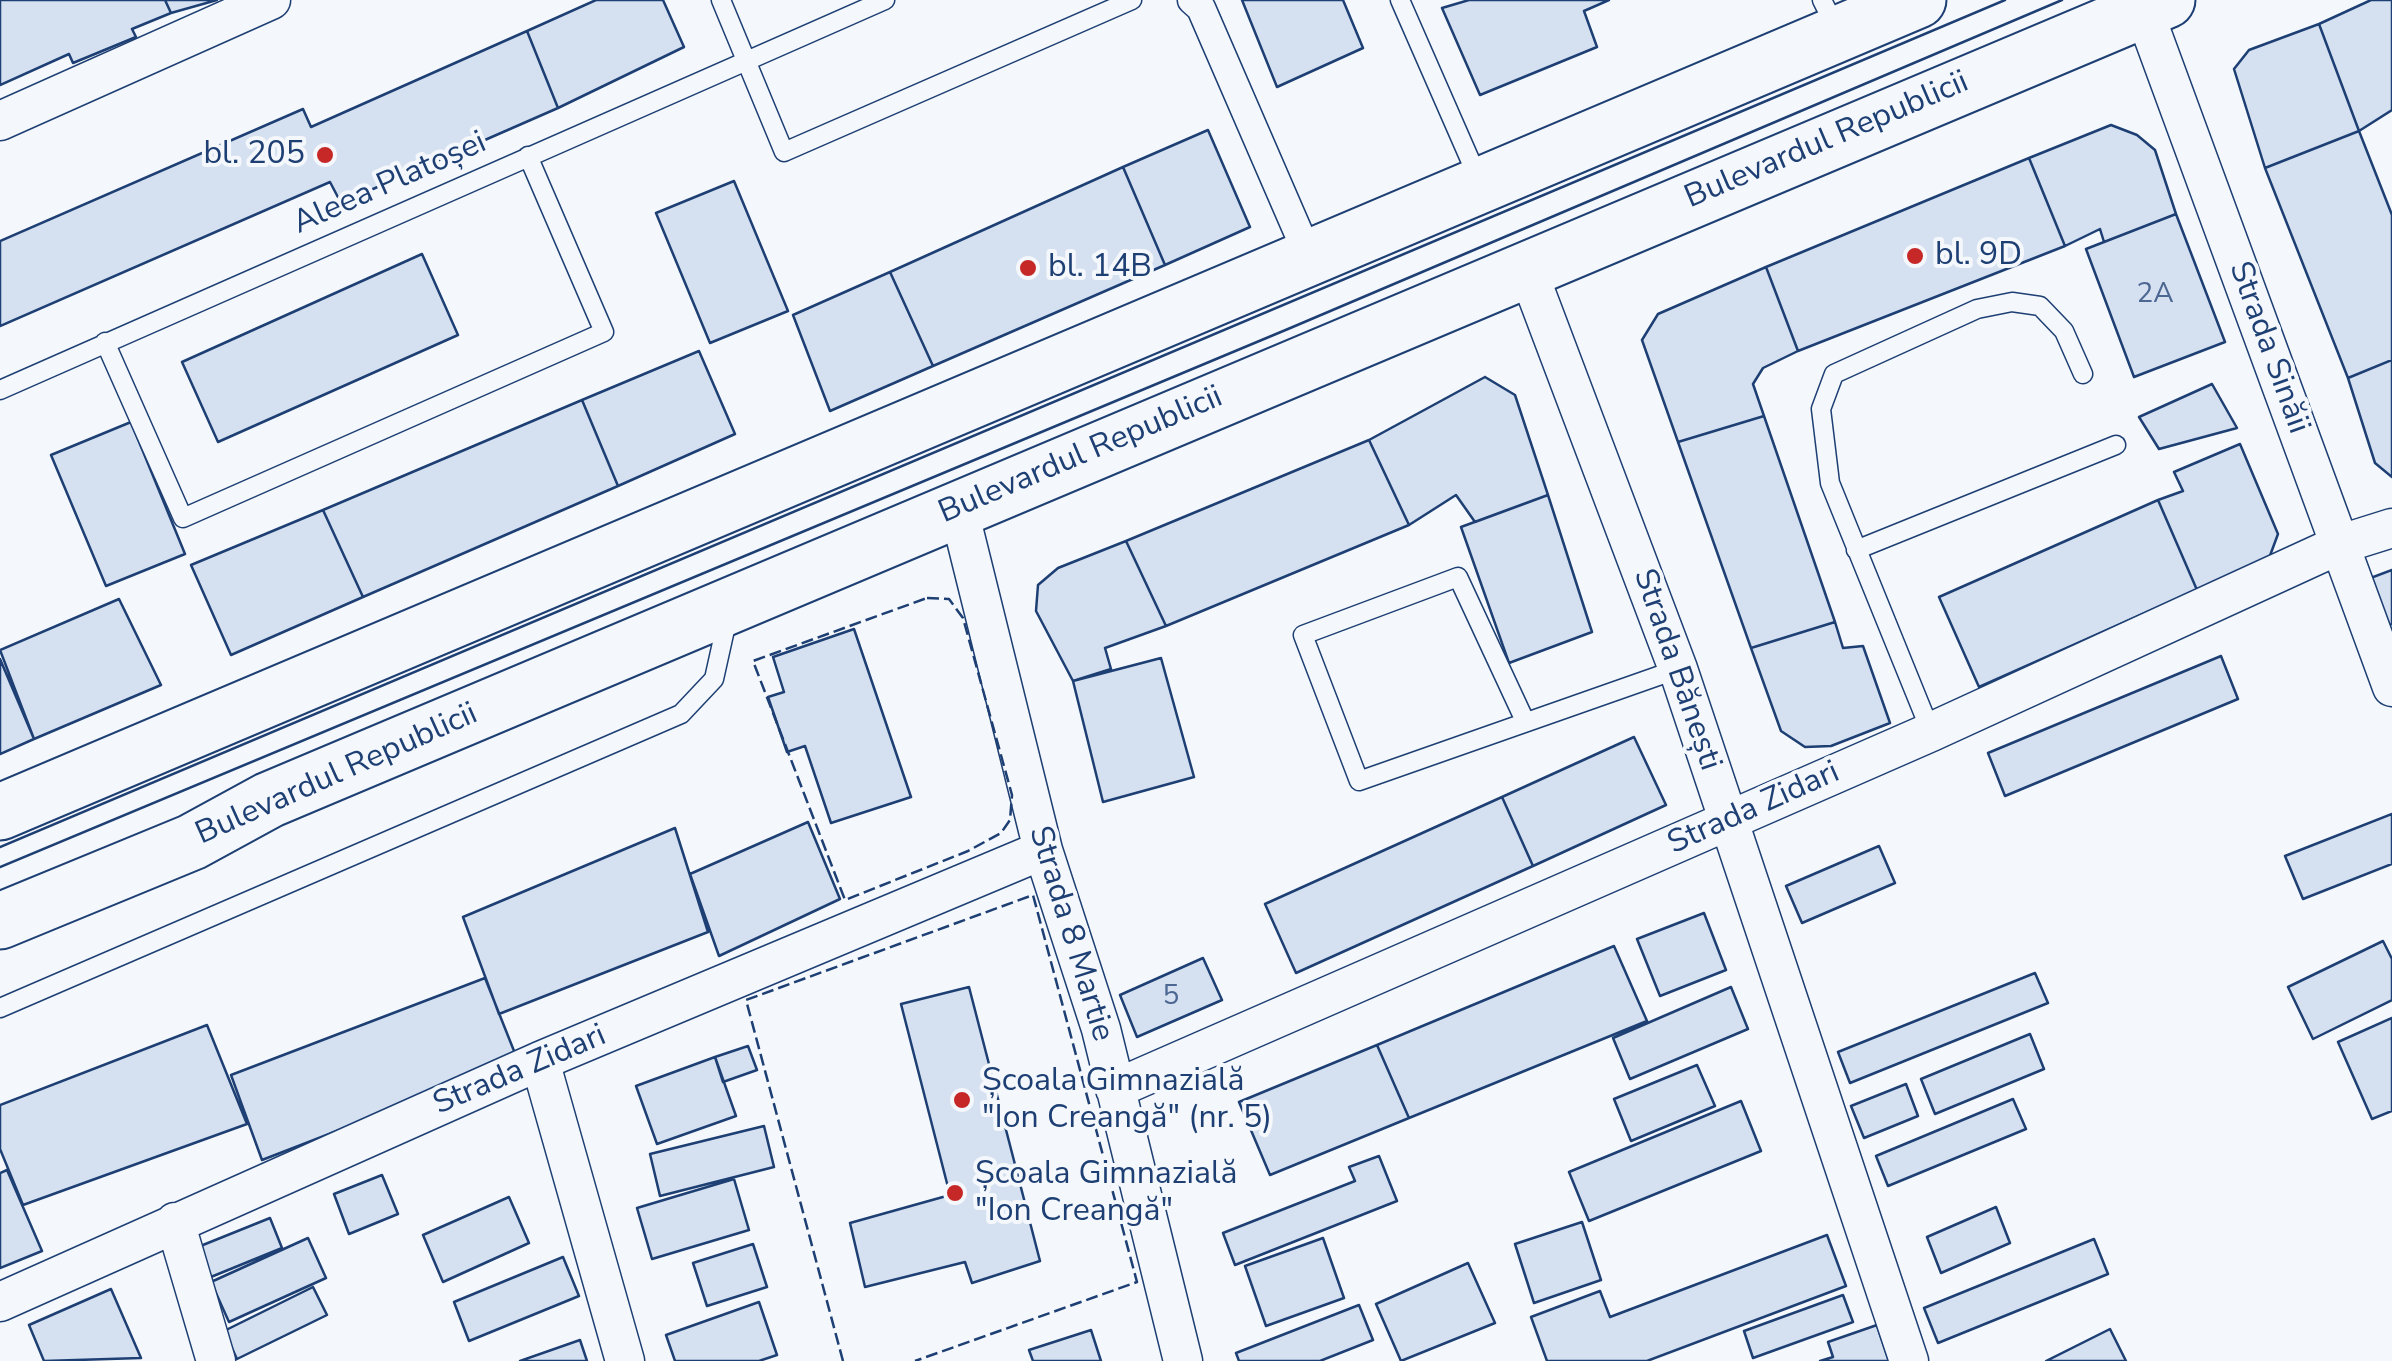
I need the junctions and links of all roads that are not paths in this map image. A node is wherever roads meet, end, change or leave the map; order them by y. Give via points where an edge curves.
1 (271, 0) edge
2 (721, 0) edge
3 (885, 0) edge
4 (1132, 0) edge
5 (1192, 0) edge
6 (1400, 0) edge
7 (1918, 0) edge
8 (2155, 5) edge
9 (1830, 16) edge
10 (745, 60) junction
11 (0, 121) edge
12 (528, 156) junction
13 (1480, 183) junction
14 (1308, 257) junction
15 (1526, 269) junction
16 (105, 342) junction
17 (2083, 374) dead end
18 (0, 390) edge
19 (2116, 444) dead end
20 (958, 507) junction
21 (2392, 528) edge
22 (2341, 544) junction
23 (1856, 550) junction
24 (730, 604) junction
25 (1678, 668) junction
26 (2392, 687) edge
27 (1525, 721) junction
28 (1930, 732) junction
29 (0, 812) edge
30 (1728, 820) junction
31 (1044, 850) junction
32 (0, 921) edge
33 (0, 1008) edge
34 (540, 1061) junction
35 (1115, 1089) junction
36 (175, 1222) junction
37 (0, 1302) edge
38 (216, 1361) edge
39 (625, 1361) edge
40 (1183, 1361) edge
41 (1909, 1361) edge

1 - 11 street
2 - 10 lane
3 - 10 lane, Aleea Platoșei
4 - 10 lane via 784,152
5 - 14 street
6 - 13 lane
7 - 9 main road
8 - 15 main road, Bulevardul Republicii
8 - 22 street, Strada Sinăii
9 - 13 main road
10 - 12 lane, Aleea Platoșei
12 - 16 lane, Aleea Platoșei
12 - 16 lane via 604,332 238,494 183,518
13 - 14 main road
14 - 29 main road
15 - 20 main road, Bulevardul Republicii
15 - 25 street, Strada Bănești
16 - 18 lane, Aleea Platoșei
17 - 23 lane via 2064,332 2040,306 2012,302 1977,309 1834,374 1821,409 1830,483
19 - 23 lane
20 - 24 main road, Bulevardul Republicii
20 - 31 street, Strada 8 Martie
21 - 22 street, Strada Zidari
22 - 26 street, Strada Sinăii
22 - 28 street, Strada Zidari
23 - 28 lane
24 - 32 main road, Bulevardul Republicii
24 - 33 lane via 714,679 681,714
25 - 27 lane
25 - 30 street, Strada Bănești
27 - 27 lane via 1359,781 1303,635 1458,577
28 - 30 street, Strada Zidari
30 - 35 street, Strada Zidari
30 - 41 street, Strada Bănești
31 - 34 street, Strada Zidari
31 - 35 street, Strada 8 Martie
34 - 36 street, Strada Zidari
34 - 39 street
35 - 40 street, Strada 8 Martie
36 - 37 street, Strada Zidari
36 - 38 street

